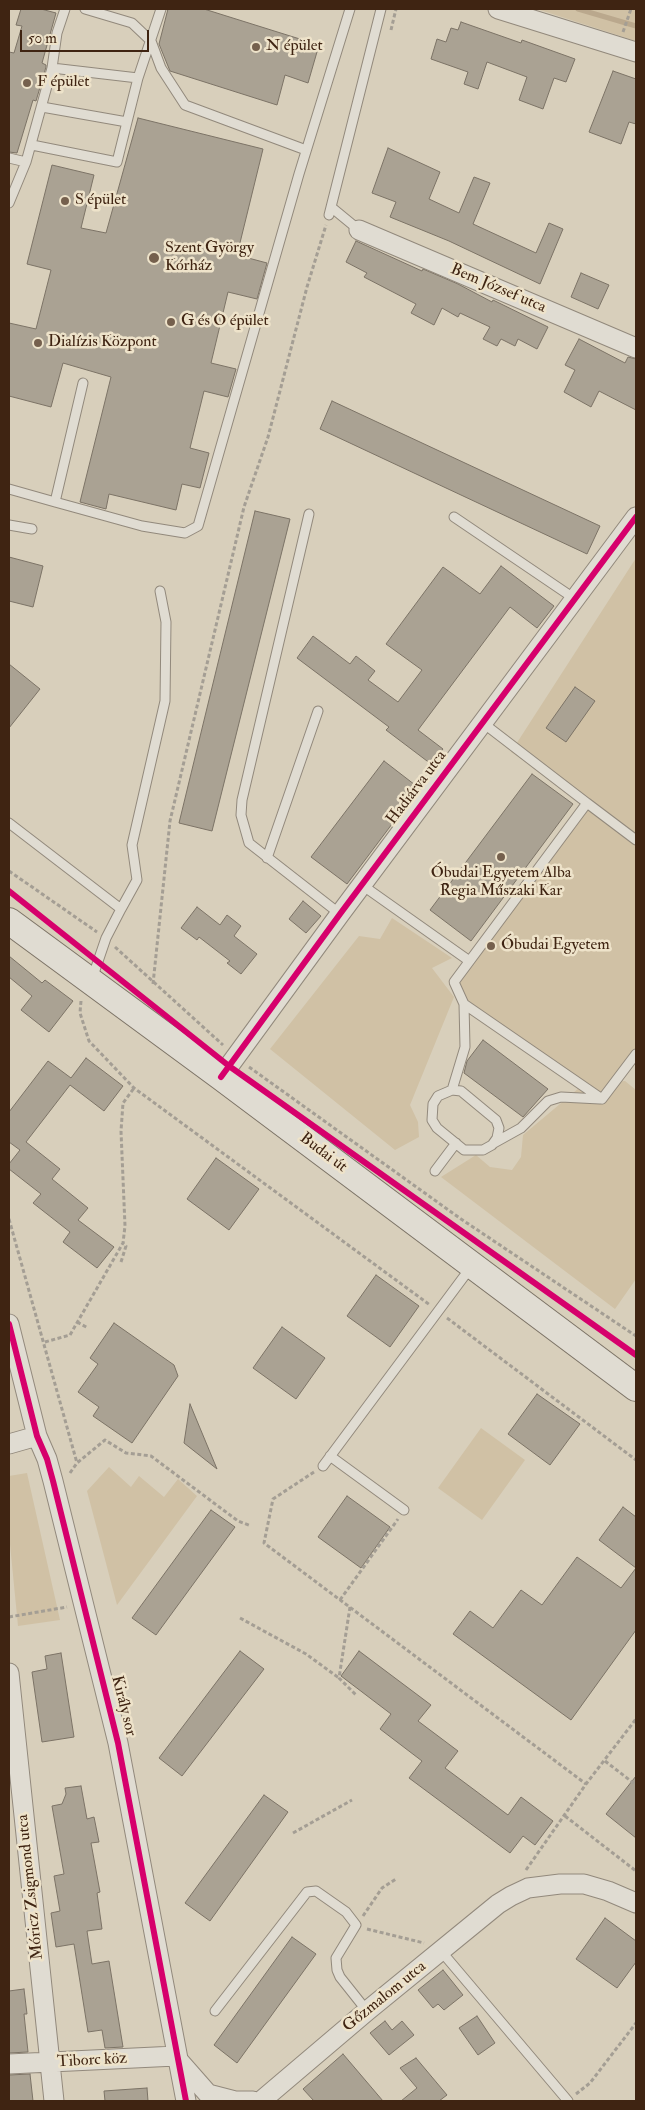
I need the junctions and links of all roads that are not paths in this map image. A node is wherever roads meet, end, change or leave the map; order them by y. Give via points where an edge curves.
1 (65, 9) edge
2 (85, 9) edge
3 (162, 9) edge
4 (350, 9) edge
5 (381, 9) edge
6 (498, 9) edge
7 (152, 42) junction
8 (636, 52) edge
9 (52, 68) junction
10 (138, 78) junction
11 (42, 107) junction
12 (127, 122) junction
13 (32, 145) junction
14 (306, 150) junction
15 (9, 158) edge
16 (26, 162) junction
17 (9, 202) edge
18 (360, 230) joint
19 (636, 348) edge
20 (83, 383) dead end
21 (9, 489) edge
22 (55, 502) junction
23 (308, 514) dead end
24 (454, 517) dead end
25 (636, 518) edge
26 (9, 526) edge
27 (32, 529) dead end
28 (160, 591) dead end
29 (575, 599) junction
30 (318, 711) dead end
31 (483, 723) junction
32 (587, 803) junction
33 (9, 823) edge
34 (636, 840) edge
35 (267, 858) junction
36 (362, 885) junction
37 (121, 909) junction
38 (340, 914) junction
39 (9, 921) edge
40 (468, 960) junction
41 (86, 990) junction
42 (464, 1004) junction
43 (636, 1054) edge
44 (229, 1067) junction
45 (452, 1090) junction
46 (602, 1099) junction
47 (456, 1143) junction
48 (492, 1145) junction
49 (435, 1171) dead end
50 (473, 1264) junction
51 (9, 1324) edge
52 (636, 1388) edge
53 (37, 1436) junction
54 (9, 1444) edge
55 (330, 1456) junction
56 (323, 1466) road end
57 (404, 1510) road end
58 (9, 1673) edge
59 (636, 1903) edge
60 (433, 1947) junction
61 (215, 2011) dead end
62 (367, 2011) junction
63 (176, 2056) junction
64 (50, 2063) junction
65 (9, 2064) edge
66 (54, 2101) edge
67 (186, 2101) edge
68 (254, 2101) edge
69 (261, 2101) edge
70 (568, 2101) edge

1 - 9 lane via 57,33
2 - 7 lane via 132,23
3 - 7 lane
4 - 14 lane
5 - 18 lane via 330,211
6 - 8 street
7 - 10 lane
7 - 14 lane via 161,68 185,105
9 - 10 lane
9 - 11 lane
10 - 12 lane
11 - 12 lane
11 - 13 lane
12 - 13 lane via 117,162
13 - 16 lane
14 - 22 lane via 198,526 184,533 142,526
15 - 16 lane
16 - 17 lane
18 - 19 street, Bem József utca
20 - 22 lane
21 - 22 lane
23 - 35 lane via 242,800 241,814 249,843
24 - 29 lane
25 - 29 street, Hadiárva utca
26 - 27 lane
28 - 37 lane via 166,622 165,702 132,845 136,880
29 - 31 street, Hadiárva utca
30 - 35 lane
31 - 32 lane
31 - 36 street, Hadiárva utca
32 - 34 lane
32 - 40 lane
33 - 37 lane
35 - 38 lane
36 - 38 street, Hadiárva utca
36 - 40 lane
37 - 41 lane
38 - 44 street, Hadiárva utca
39 - 41 main road, Budai út
40 - 42 lane via 454,982
41 - 44 main road, Budai út
42 - 45 lane via 465,1047
42 - 46 lane
43 - 46 lane
44 - 50 main road, Budai út
45 - 47 lane via 438,1096 432,1120
45 - 48 lane via 462,1091 496,1120 499,1128
46 - 48 lane via 561,1097 548,1101 521,1128
47 - 48 lane via 464,1150 474,1152
47 - 49 lane
50 - 52 main road, Budai út
50 - 55 lane
51 - 53 street, Király sor
53 - 54 street
53 - 63 street, Király sor via 47,1459 118,1743
55 - 56 lane
55 - 57 lane
58 - 64 street, Móricz Zsigmond utca
59 - 60 street, Gőzmalom utca via 584,1884 528,1888
60 - 62 street, Gőzmalom utca
60 - 70 lane
61 - 62 lane via 307,1892 316,1891 346,1912 356,1925 336,1958 337,1970
62 - 69 street, Gőzmalom utca
63 - 64 street, Tiborc köz
63 - 67 street, Király sor
63 - 68 street via 208,2094 235,2101
64 - 65 street, Tiborc köz
64 - 66 street, Móricz Zsigmond utca

